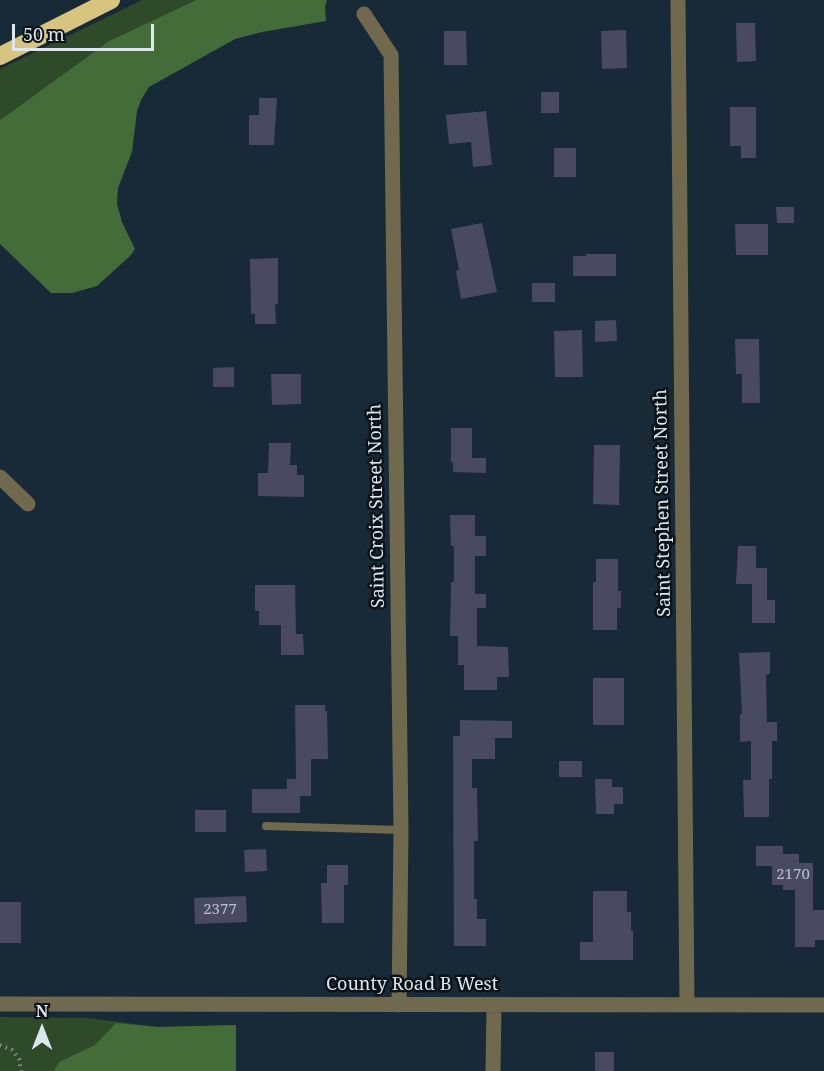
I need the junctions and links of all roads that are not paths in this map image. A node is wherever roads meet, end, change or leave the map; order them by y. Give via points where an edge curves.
1 (111, 0) edge
2 (678, 0) edge
3 (364, 14) dead end
4 (0, 56) edge
5 (0, 477) edge
6 (28, 504) dead end
7 (266, 826) dead end
8 (400, 830) junction
9 (0, 1004) edge
10 (399, 1005) junction
11 (494, 1005) junction
12 (687, 1005) junction
13 (824, 1005) edge
14 (493, 1071) edge

1 - 4 highway
2 - 12 street, Saint Stephen Street North
3 - 8 street, Saint Croix Street North via 391,55
5 - 6 street
7 - 8 lane
8 - 10 street, Saint Croix Street North
9 - 10 street, County Road B West
10 - 11 street, County Road B West
11 - 12 street, County Road B West
11 - 14 street
12 - 13 street, County Road B West

